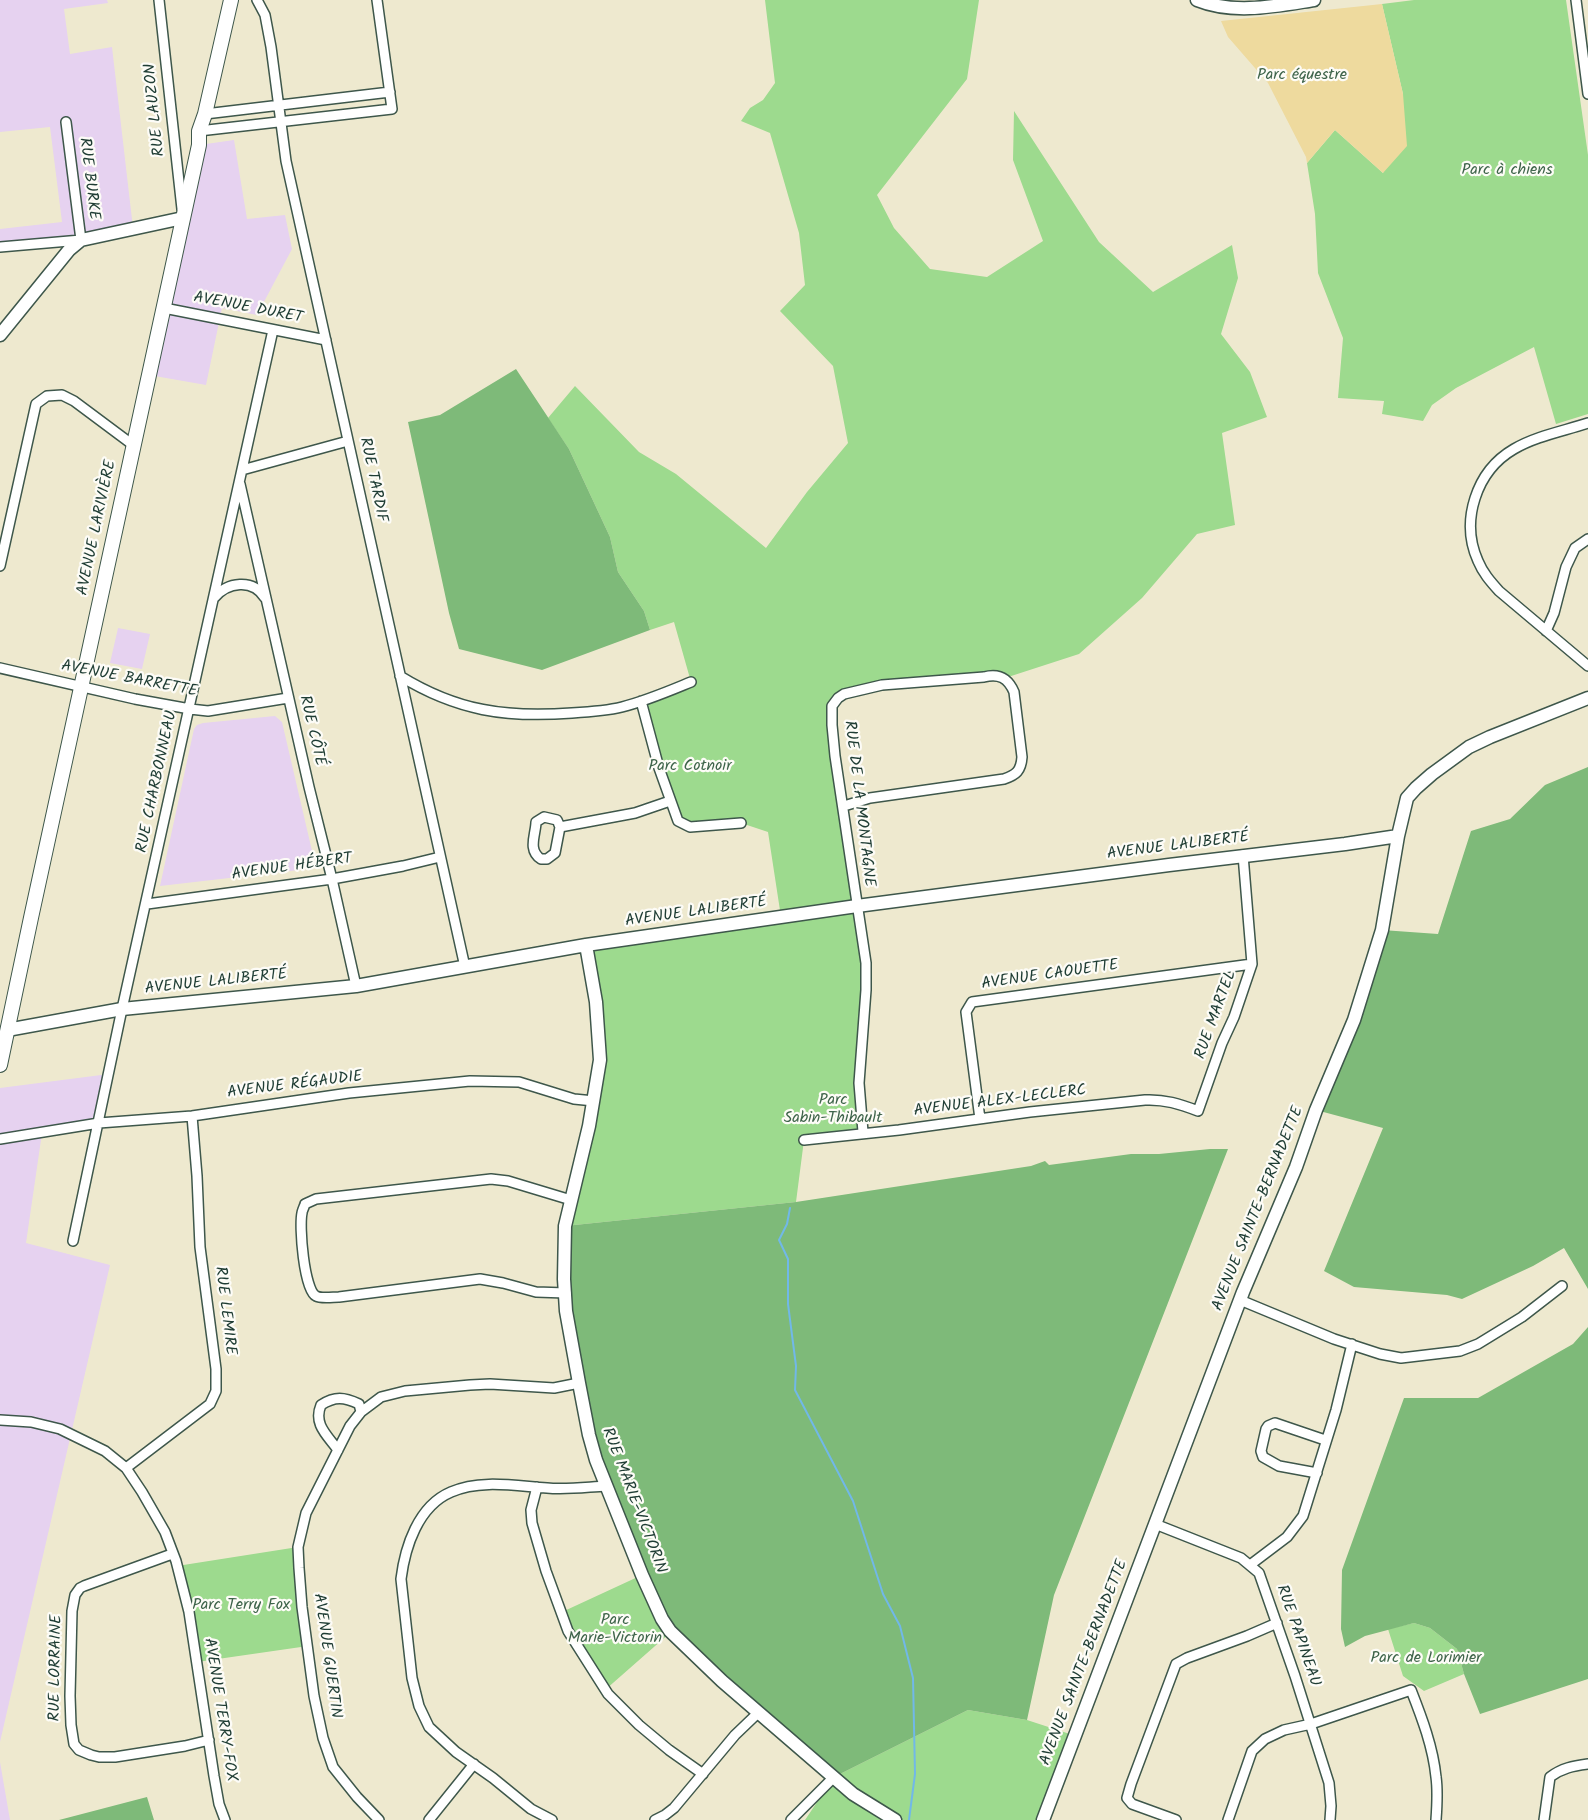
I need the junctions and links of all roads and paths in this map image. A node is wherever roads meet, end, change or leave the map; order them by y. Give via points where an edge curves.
1 (159, 0) edge
2 (231, 0) edge
3 (257, 0) edge
4 (377, 0) edge
5 (1197, 0) edge
6 (1314, 0) edge
7 (1576, 0) edge
8 (390, 92) junction
9 (1588, 94) edge
10 (279, 104) junction
11 (205, 114) junction
12 (281, 120) junction
13 (66, 122) dead end
14 (199, 130) junction
15 (183, 218) junction
16 (81, 240) junction
17 (0, 247) edge
18 (164, 308) junction
19 (273, 330) junction
20 (0, 335) edge
21 (326, 340) junction
22 (1588, 423) edge
23 (348, 441) junction
24 (133, 445) junction
25 (242, 470) junction
26 (240, 482) junction
27 (1588, 539) edge
28 (0, 566) edge
29 (214, 598) junction
30 (267, 601) junction
31 (1546, 631) junction
32 (1588, 666) edge
33 (0, 669) edge
34 (400, 676) junction
35 (691, 682) dead end
36 (80, 687) junction
37 (288, 698) junction
38 (1588, 698) edge
39 (641, 701) junction
40 (190, 709) junction
41 (670, 801) junction
42 (844, 806) junction
43 (741, 823) dead end
44 (560, 827) junction
45 (1398, 836) junction
46 (1243, 855) junction
47 (440, 856) junction
48 (332, 879) junction
49 (147, 904) junction
50 (857, 906) junction
51 (586, 945) junction
52 (1252, 964) junction
53 (465, 967) junction
54 (356, 986) junction
55 (122, 1009) junction
56 (4, 1031) edge
57 (0, 1065) edge
58 (594, 1101) junction
59 (1198, 1111) joint
60 (192, 1116) junction
61 (980, 1119) junction
62 (99, 1123) junction
63 (863, 1132) junction
64 (0, 1139) edge
65 (804, 1140) dead end
66 (571, 1200) junction
67 (73, 1241) dead end
68 (1562, 1286) dead end
69 (566, 1293) junction
70 (1240, 1300) junction
71 (1352, 1344) junction
72 (579, 1383) junction
73 (361, 1412) junction
74 (0, 1420) edge
75 (1325, 1440) junction
76 (338, 1450) junction
77 (126, 1468) junction
78 (1317, 1473) junction
79 (606, 1486) junction
80 (537, 1487) junction
81 (1155, 1524) junction
82 (172, 1554) junction
83 (1250, 1565) junction
84 (1277, 1623) junction
85 (759, 1712) junction
86 (1311, 1724) junction
87 (209, 1740) junction
88 (474, 1764) junction
89 (1588, 1764) edge
90 (703, 1774) junction
91 (834, 1777) junction
92 (225, 1820) edge
93 (380, 1820) edge
94 (429, 1820) edge
95 (552, 1820) edge
96 (655, 1820) edge
97 (791, 1820) edge
98 (895, 1820) edge
99 (1043, 1820) edge
100 (1176, 1820) edge
101 (1228, 1820) edge
102 (1330, 1820) edge
103 (1436, 1820) edge
104 (1544, 1820) edge

1 - 15 street, RUE LAUZON
2 - 11 main road, AVENUE LARIVIÈRE
3 - 10 street, RUE TARDIF via 265,15
4 - 8 street
5 - 6 street via 1237,9
7 - 9 street
8 - 10 street
8 - 12 street via 392,109
10 - 11 street
10 - 12 street, RUE TARDIF
11 - 14 main road, AVENUE LARIVIÈRE
12 - 14 street
12 - 21 street, RUE TARDIF via 285,156
13 - 16 street, RUE BURKE
14 - 15 main road, AVENUE LARIVIÈRE
15 - 16 street
15 - 18 main road, AVENUE LARIVIÈRE
16 - 17 street
16 - 20 street
18 - 19 street, AVENUE DURET
18 - 24 main road, AVENUE LARIVIÈRE
19 - 21 street, AVENUE DURET
19 - 25 street, RUE CHARBONNEAU
21 - 23 street, RUE TARDIF
22 - 31 street via 1529,442 1505,455 1486,475 1470,519 1475,554 1483,571 1499,591
23 - 25 street
23 - 34 street, RUE TARDIF
24 - 28 street via 62,395 47,396 36,404
24 - 36 main road, AVENUE LARIVIÈRE
25 - 26 street, RUE CHARBONNEAU
26 - 29 street, RUE CHARBONNEAU
26 - 30 street, RUE CÔTÉ
27 - 31 street via 1575,548 1566,567
29 - 30 street via 220,590 245,585 257,588
29 - 40 street, RUE CHARBONNEAU
30 - 37 street, RUE CÔTÉ
31 - 32 street
33 - 36 street, AVENUE BARRETTE
34 - 39 street via 424,691 496,713 547,715 622,707
34 - 47 street, RUE TARDIF
35 - 39 street
36 - 40 street, AVENUE BARRETTE
36 - 56 main road, AVENUE LARIVIÈRE
37 - 40 street, AVENUE BARRETTE via 208,711
37 - 48 street, RUE CÔTÉ
38 - 45 street, AVENUE SAINTE-BERNADETTE via 1490,737 1432,774 1407,798
39 - 41 street
40 - 49 street, RUE CHARBONNEAU
41 - 43 street via 678,821 690,827
41 - 44 street via 635,813
42 - 42 street, RUE DE LA MONTAGNE via 870,798 1016,775 1022,757 1010,683 994,674 882,685 838,698 832,706 832,725
42 - 50 street, RUE DE LA MONTAGNE
44 - 44 street via 555,853 547,859 536,856 536,822 544,817 554,818
45 - 46 street, AVENUE LALIBERTÉ
45 - 70 street, AVENUE SAINTE-BERNADETTE via 1382,930 1354,1020
46 - 50 street, AVENUE LALIBERTÉ
46 - 52 street, RUE MARTEL
47 - 48 street, AVENUE HÉBERT
47 - 53 street, RUE TARDIF
48 - 49 street, AVENUE HÉBERT
48 - 54 street, RUE CÔTÉ
49 - 55 street, RUE CHARBONNEAU
50 - 51 street, AVENUE LALIBERTÉ
50 - 63 street, RUE DE LA MONTAGNE via 866,977 859,1083
51 - 53 street, AVENUE LALIBERTÉ
51 - 58 street, RUE MARIE-VICTORIN via 600,1037
52 - 59 street, RUE MARTEL
52 - 61 street, AVENUE CAOUETTE via 972,1002 966,1012
53 - 54 street, AVENUE LALIBERTÉ
54 - 55 street, AVENUE LALIBERTÉ
55 - 56 street, AVENUE LALIBERTÉ
55 - 62 street, RUE CHARBONNEAU
56 - 57 main road, AVENUE LARIVIÈRE
58 - 60 street, AVENUE RÉGAUDIE via 519,1082 471,1081 349,1093
58 - 66 street, RUE MARIE-VICTORIN
59 - 61 street, AVENUE ALEX-LECLERC via 1174,1102 1153,1100
60 - 62 street, AVENUE RÉGAUDIE
60 - 77 street, RUE LEMIRE via 200,1247 216,1391 210,1404
61 - 63 street, AVENUE ALEX-LECLERC
62 - 64 street, AVENUE RÉGAUDIE
62 - 67 street, RUE CHARBONNEAU
63 - 65 street, AVENUE ALEX-LECLERC
66 - 69 street, RUE MARIE-VICTORIN via 565,1226
66 - 69 street via 491,1179 316,1199 305,1204 301,1214 307,1279 318,1297 480,1279 536,1293
68 - 71 street via 1522,1317 1460,1351 1401,1358
69 - 72 street, RUE MARIE-VICTORIN
70 - 71 street
70 - 81 street, AVENUE SAINTE-BERNADETTE
71 - 75 street
72 - 73 street, AVENUE GUERTIN via 554,1388 490,1384 405,1391 381,1397
72 - 79 street, RUE MARIE-VICTORIN via 589,1435
73 - 76 street, AVENUE GUERTIN
73 - 76 street via 359,1404 342,1397 321,1405 318,1421
74 - 77 street, AVENUE TERRY-FOX via 60,1429 105,1451
75 - 78 street
75 - 78 street via 1275,1423 1266,1429 1263,1457 1279,1466
76 - 93 street, AVENUE GUERTIN via 306,1513 300,1535 302,1607 322,1738 331,1761
77 - 82 street, AVENUE TERRY-FOX via 165,1532
78 - 83 street via 1303,1516 1287,1537
79 - 80 street
79 - 85 street, RUE MARIE-VICTORIN via 642,1575 670,1631
80 - 88 street via 477,1486 452,1491 427,1510 405,1555 401,1580 404,1613 419,1706 436,1734
80 - 90 street via 532,1523 568,1631 608,1694 639,1725
81 - 83 street
81 - 99 street, AVENUE SAINTE-BERNADETTE
82 - 87 street, AVENUE TERRY-FOX via 189,1612
82 - 87 street, RUE LORRAINE via 84,1586 75,1595 70,1686 72,1737 79,1750 99,1757
83 - 84 street, RUE PAPINEAU via 1259,1573
84 - 86 street, RUE PAPINEAU
84 - 100 street via 1176,1664 1127,1798 1132,1804
85 - 90 street
85 - 91 street, RUE MARIE-VICTORIN
86 - 101 street via 1272,1734 1256,1746
86 - 102 street, RUE PAPINEAU via 1329,1783
86 - 103 street via 1411,1690 1432,1753 1437,1783
87 - 92 street, AVENUE TERRY-FOX
88 - 94 street
88 - 95 street via 531,1809
89 - 104 street via 1571,1766 1550,1777
90 - 96 street via 674,1808
91 - 97 street
91 - 98 street, RUE MARIE-VICTORIN

